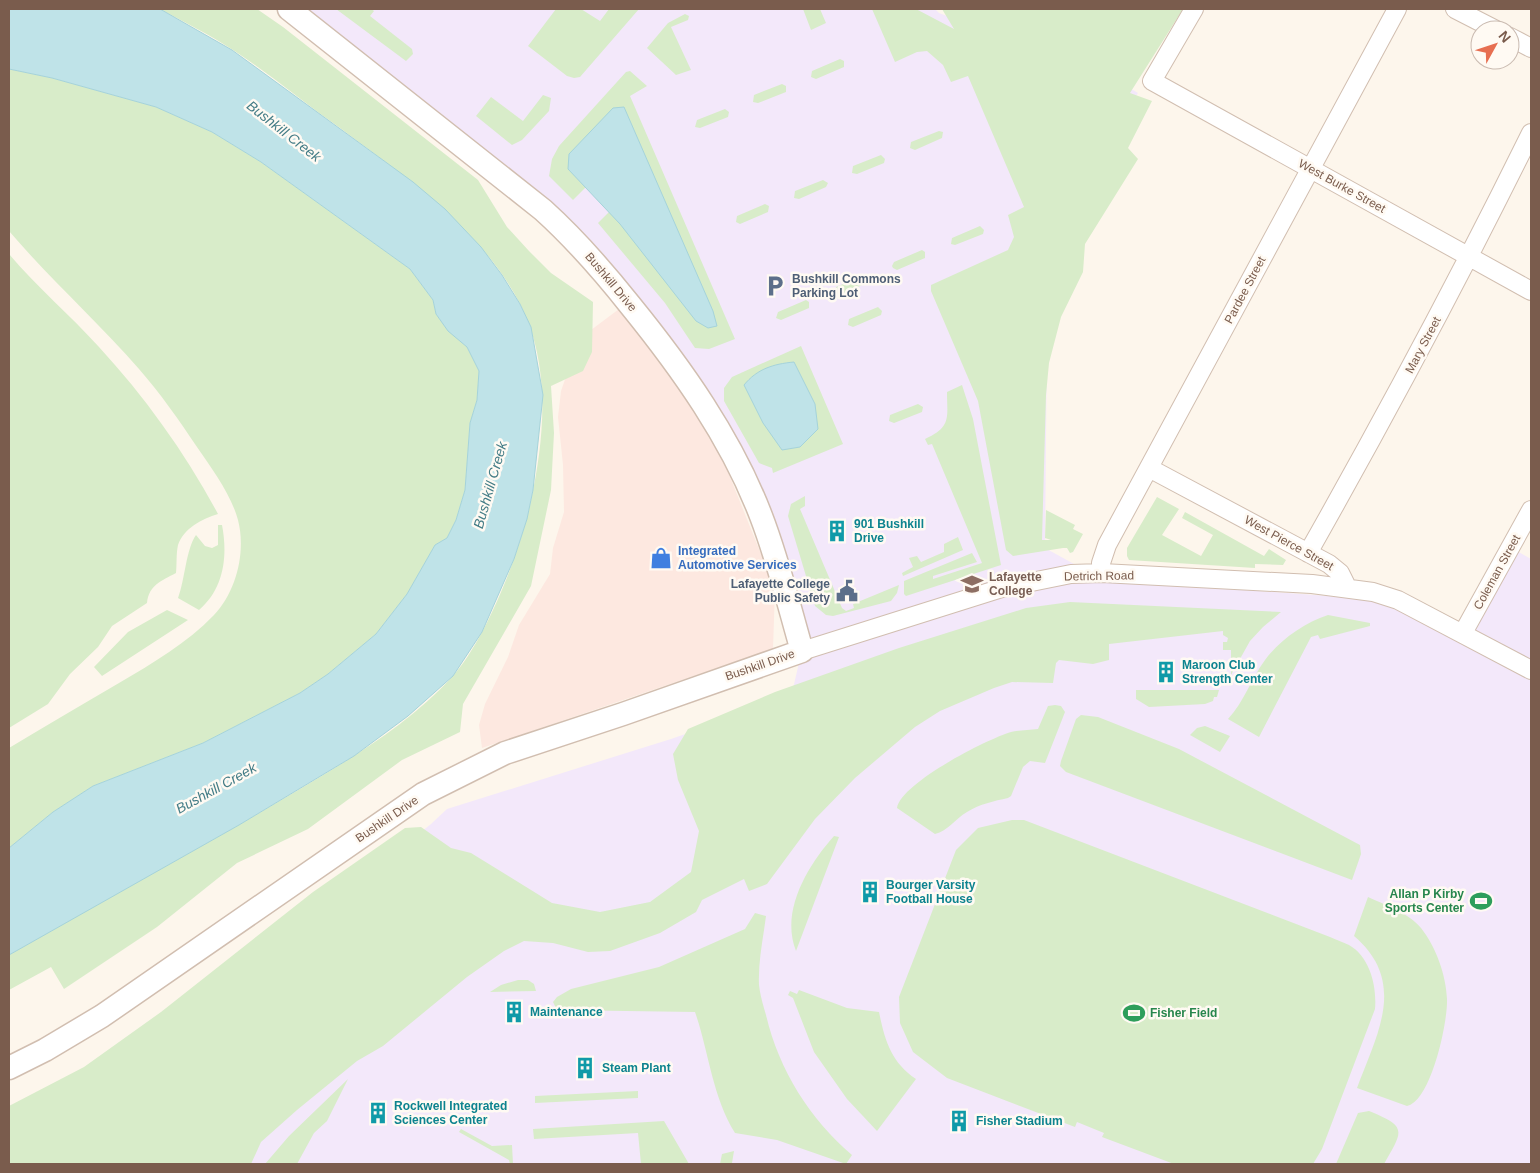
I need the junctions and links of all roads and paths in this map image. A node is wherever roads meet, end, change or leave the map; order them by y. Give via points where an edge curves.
1 (289, 9) edge
2 (1194, 9) edge
3 (1397, 9) edge
4 (1455, 9) edge
5 (1476, 20) edge
6 (1531, 133) edge
7 (1310, 169) junction
8 (1470, 257) junction
9 (1531, 291) edge
10 (1149, 468) junction
11 (1531, 510) edge
12 (1308, 553) junction
13 (1102, 573) junction
14 (1347, 587) junction
15 (1463, 634) junction
16 (802, 650) junction
17 (1531, 670) edge
18 (9, 1068) edge

1 - 16 street, Bushkill Drive via 543,210 578,243 645,323 701,400 741,470 768,534
2 - 7 street, West Burke Street via 1152,81
3 - 7 street, Pardee Street
4 - 5 street
6 - 8 street, Mary Street
7 - 8 street, West Burke Street
7 - 10 street, Pardee Street
8 - 9 street, West Burke Street
8 - 12 street, Mary Street
10 - 12 street, West Pierce Street
10 - 13 street, Pardee Street via 1107,546
11 - 15 street, Coleman Street
12 - 14 street, West Pierce Street via 1340,573
13 - 14 street, Detrich Road
13 - 16 street, Detrich Road via 1071,574 1009,586
14 - 15 street via 1398,600
15 - 17 street
16 - 18 street, Bushkill Drive via 505,753 452,778 408,804 102,1016

